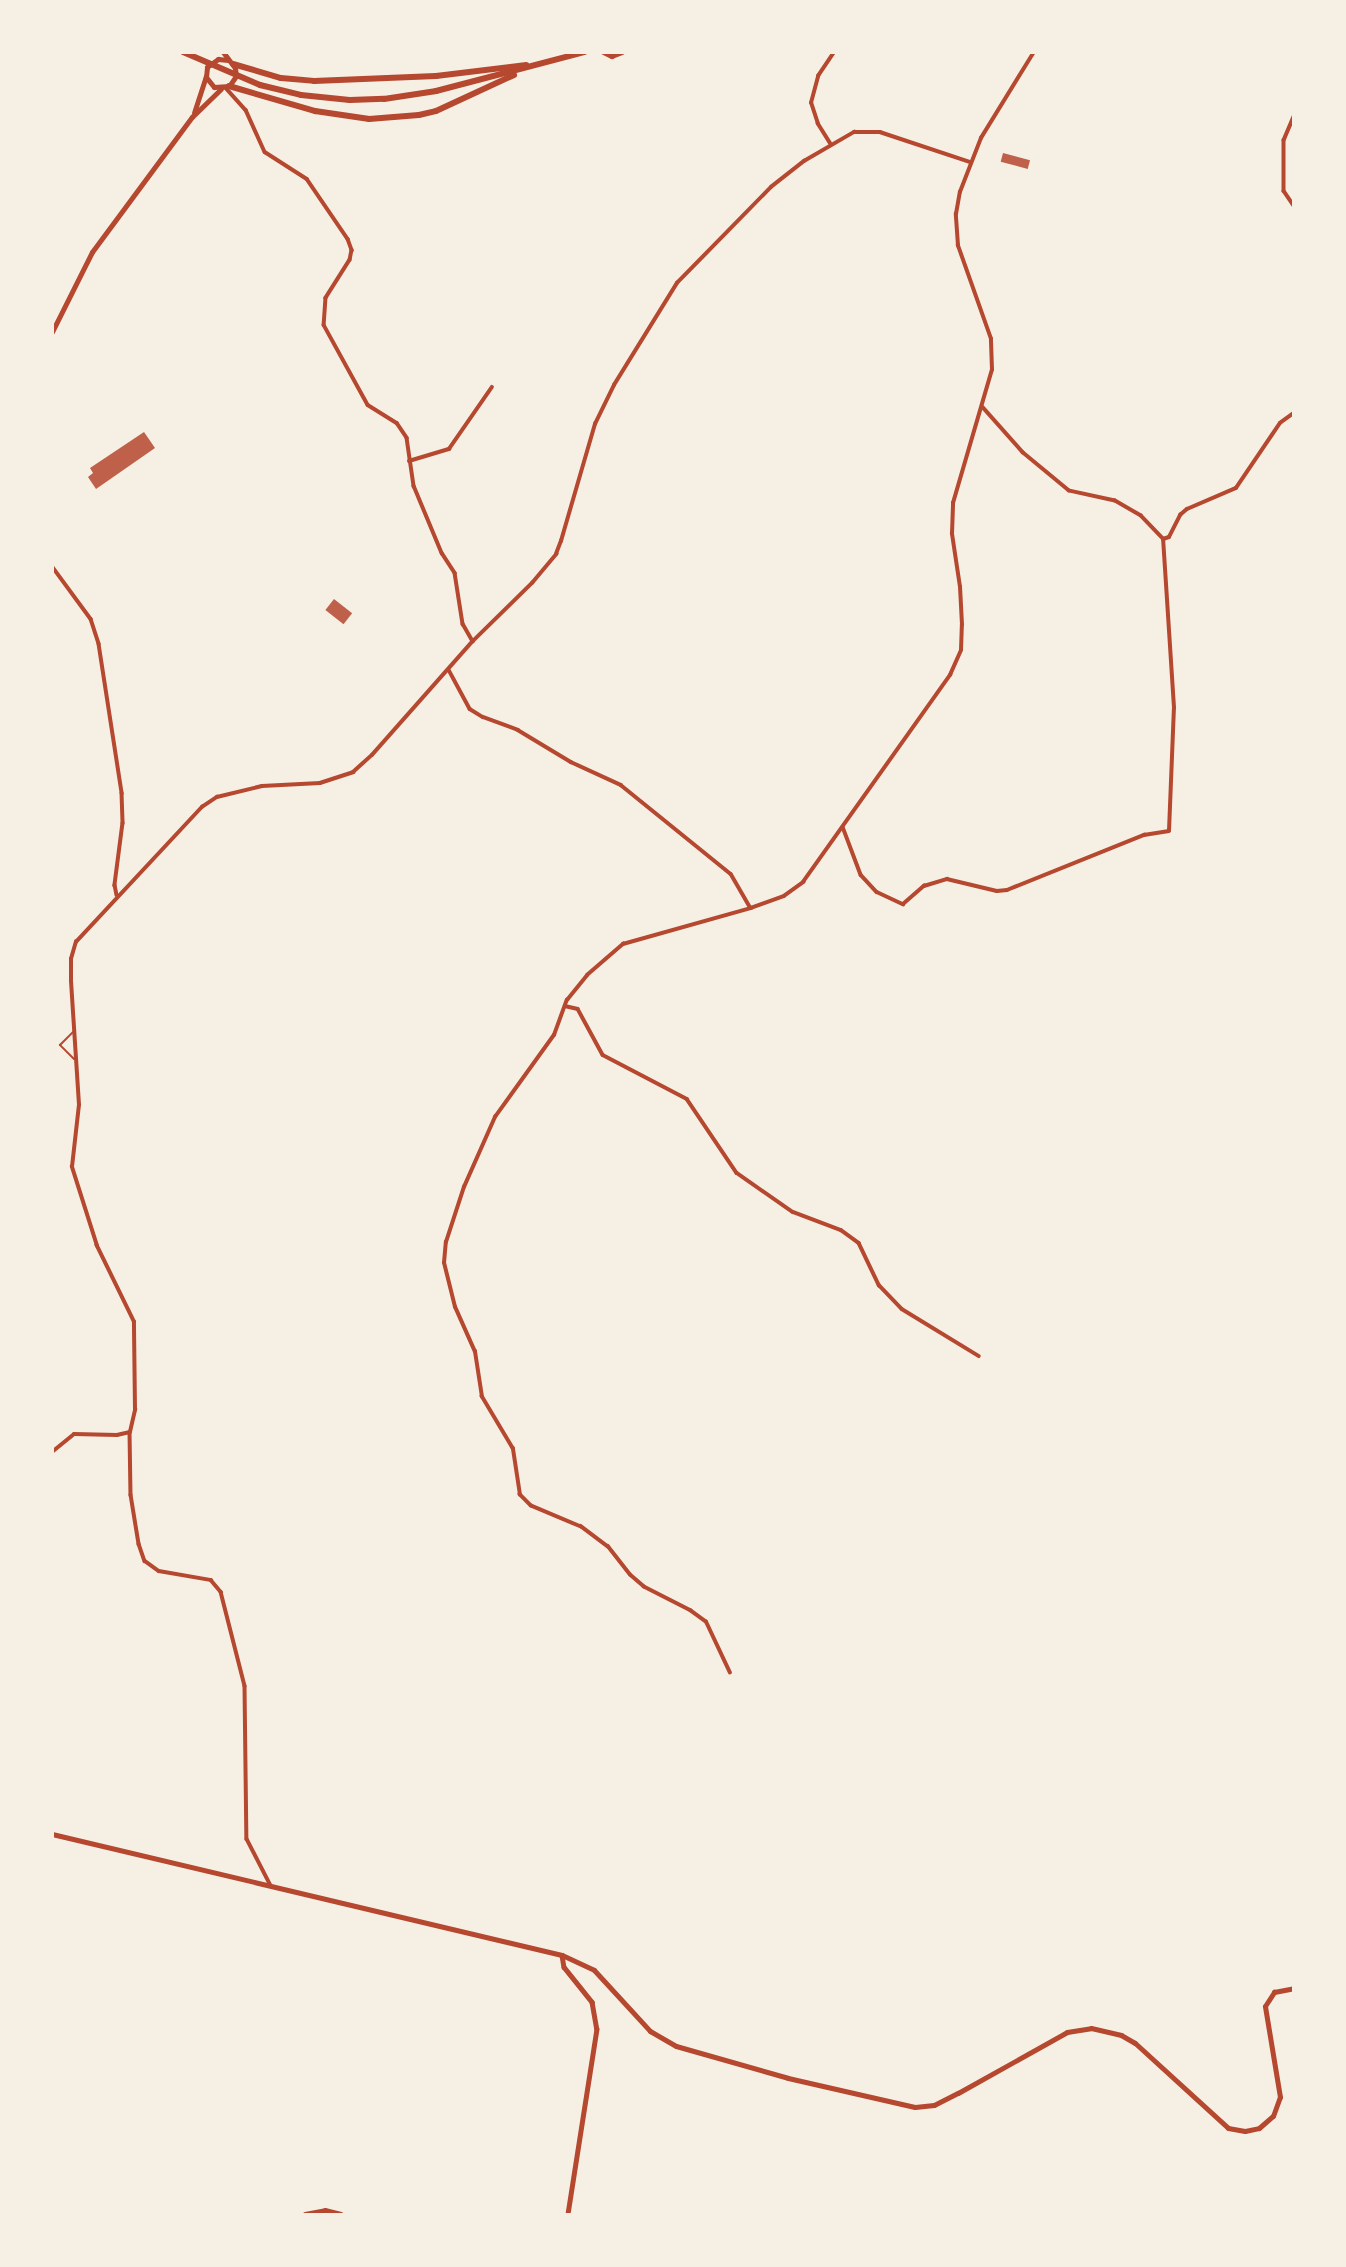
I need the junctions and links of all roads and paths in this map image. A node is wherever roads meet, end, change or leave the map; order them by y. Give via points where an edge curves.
1 (183, 52) edge
2 (211, 52) edge
3 (223, 52) edge
4 (585, 52) edge
5 (604, 52) edge
6 (622, 52) edge
7 (834, 52) edge
8 (1034, 52) edge
9 (575, 53) edge
10 (231, 62) junction
11 (209, 64) junction
12 (534, 65) junction
13 (206, 77) junction
14 (225, 88) junction
15 (192, 117) junction
16 (1293, 117) edge
17 (831, 145) junction
18 (970, 162) junction
19 (1293, 206) edge
20 (52, 332) edge
21 (492, 387) dead end
22 (983, 408) junction
23 (1293, 412) edge
24 (409, 461) junction
25 (1163, 539) junction
26 (52, 566) edge
27 (473, 641) junction
28 (449, 670) junction
29 (843, 826) junction
30 (117, 895) junction
31 (751, 908) junction
32 (565, 1006) junction
33 (74, 1031) junction
34 (75, 1059) junction
35 (979, 1356) dead end
36 (130, 1432) junction
37 (52, 1452) edge
38 (730, 1673) dead end
39 (52, 1833) edge
40 (270, 1885) junction
41 (562, 1955) junction
42 (1293, 1988) edge
43 (305, 2214) edge
44 (341, 2214) edge
45 (568, 2214) edge

1 - 12 main road via 281,91 326,98 384,99 488,80
2 - 11 main road
3 - 10 main road
4 - 9 main road
5 - 6 main road via 612,56
7 - 17 street via 818,76 811,103
8 - 18 street
9 - 12 main road
10 - 11 main road via 218,59
10 - 12 main road via 281,78 314,81 436,76
10 - 14 main road via 236,76
11 - 13 main road
12 - 14 main road via 447,107 403,117 328,114
13 - 14 main road via 211,85
13 - 15 street
14 - 15 street
14 - 24 street via 246,110 265,152 307,179 348,239 350,260 326,298 324,326 368,405 397,423 407,438
15 - 20 street via 92,252
16 - 19 street via 1284,140 1284,191
17 - 18 street via 854,132 880,132
17 - 27 street via 771,187 677,283 595,424 555,554
18 - 22 street via 956,214 958,246 991,339 992,370
21 - 24 street via 449,449
22 - 25 street via 1023,453 1069,491 1115,501 1141,516
22 - 29 street via 953,503 961,650 950,675
23 - 25 street via 1280,423 1236,488 1187,509
24 - 27 street via 420,504 459,584 463,624
25 - 29 street via 1174,708 1169,831 1144,835 1007,890 947,879 924,886 903,904 877,892 861,875
26 - 30 street via 91,619 99,644 122,793
27 - 28 street
28 - 30 street via 353,772 320,783 262,786 217,797
28 - 31 street via 470,709 621,785 731,874
29 - 31 street via 803,882 784,896
30 - 33 street via 76,942 71,959
31 - 32 street via 623,944 587,975
32 - 35 street via 578,1009 603,1055 687,1099 737,1173 793,1212 841,1230 859,1243 879,1285 902,1309
32 - 38 street via 554,1035 495,1117 464,1187 446,1242 449,1285 475,1352 482,1397 513,1449 520,1495 531,1506 581,1527 608,1547 643,1587 706,1622
33 - 34 street
33 - 34 lane via 61,1045
34 - 36 street via 79,1105 72,1167 97,1246 134,1322 135,1410
36 - 37 street via 74,1434
36 - 40 street via 131,1495 145,1561 159,1571 211,1580 221,1592 245,1686 247,1839
39 - 40 main road
40 - 41 main road
41 - 42 main road via 594,1970 650,2031 676,2046 908,2106 934,2105 1067,2032 1106,2030 1146,2051 1216,2120 1245,2131 1259,2128 1277,2110 1281,2085 1265,2006 1274,1992
41 - 45 street via 564,1967 592,2001 597,2029
43 - 44 street via 326,2210

